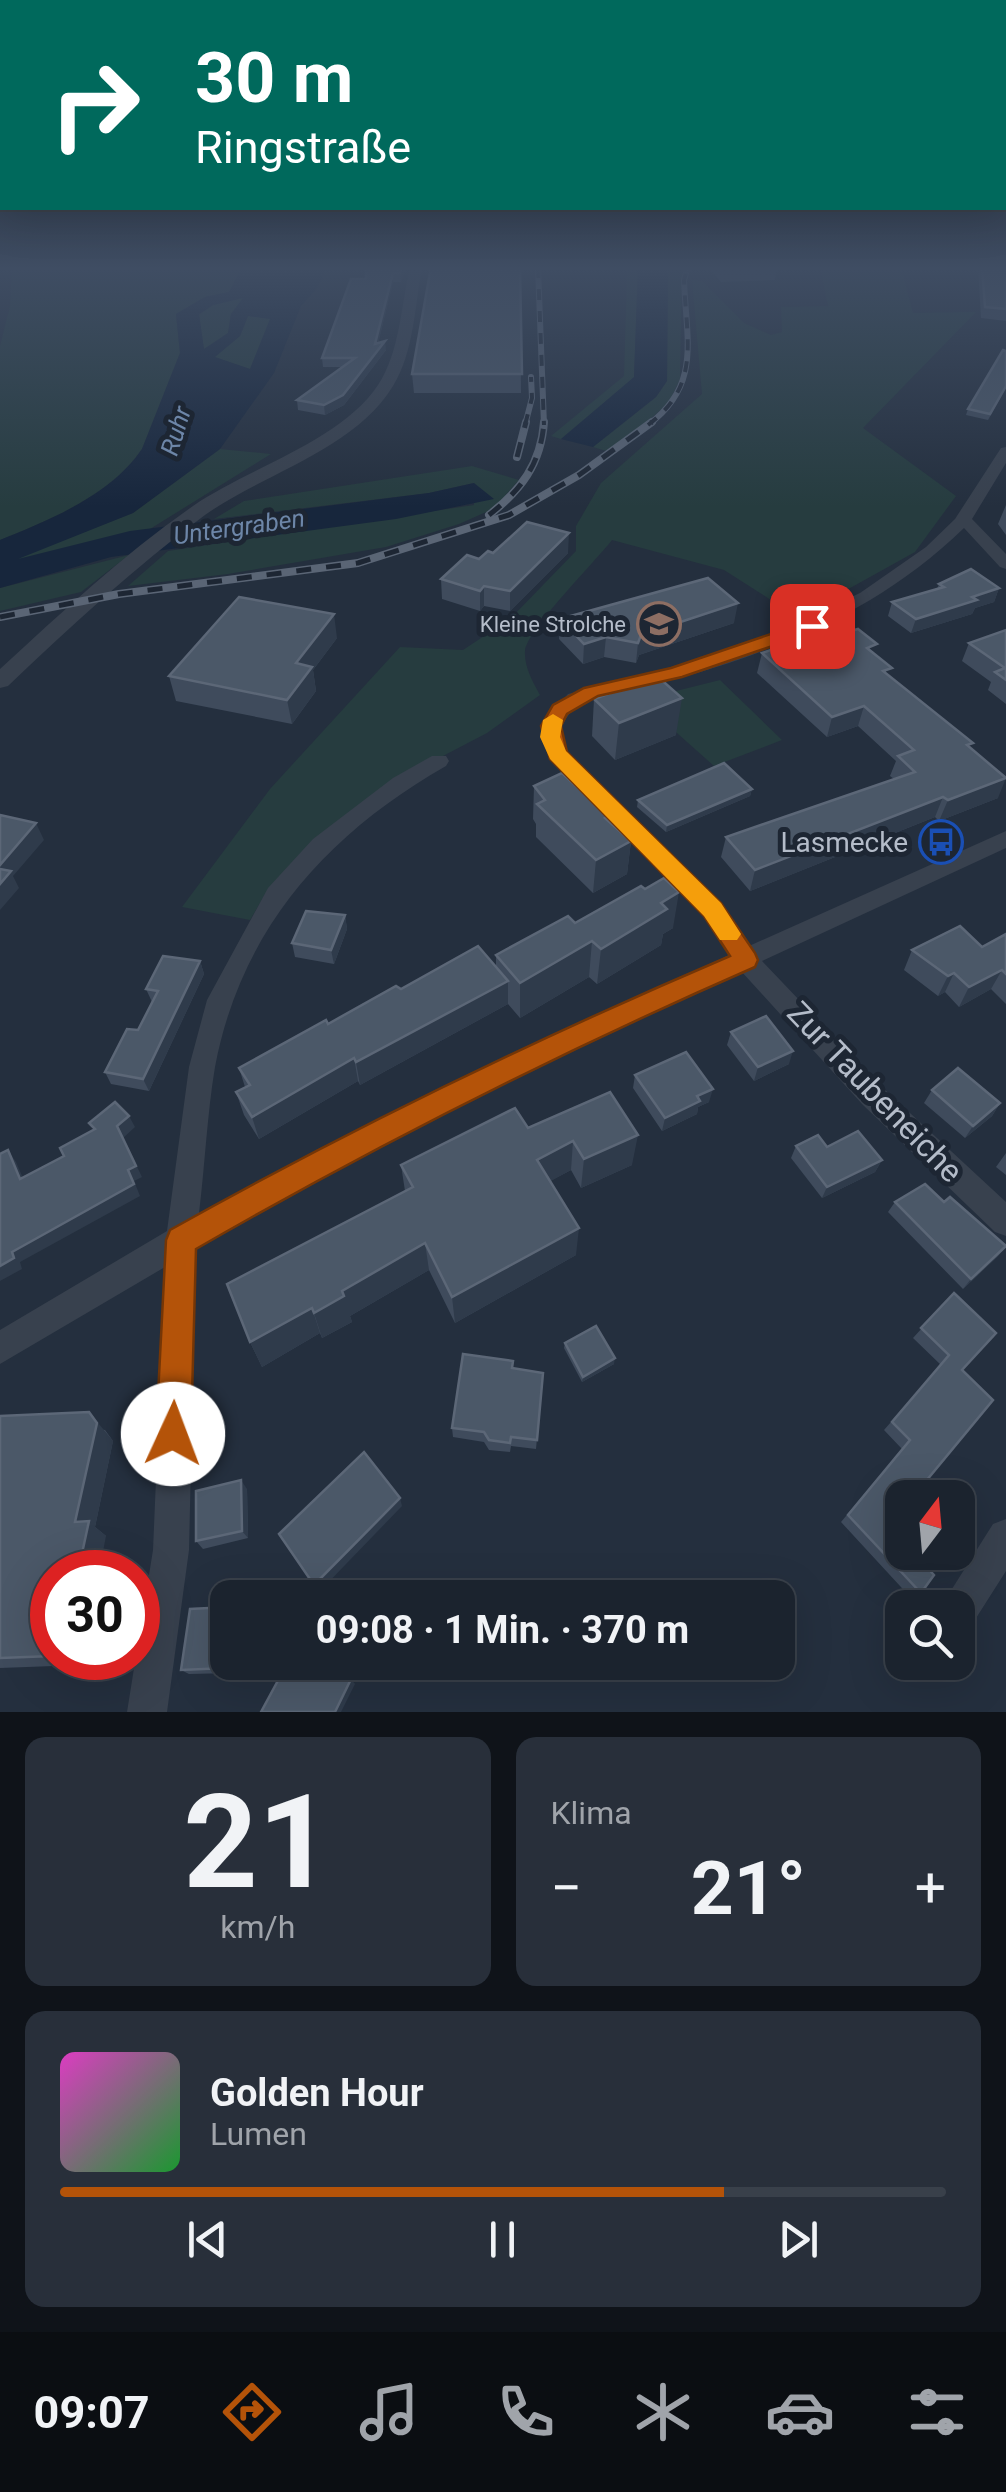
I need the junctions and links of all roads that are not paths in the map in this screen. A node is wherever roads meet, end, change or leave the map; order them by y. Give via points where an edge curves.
1 (400, 347) edge
2 (1006, 451) edge
3 (964, 519) junction
4 (1006, 564) edge
5 (0, 681) edge
6 (440, 761) dead end
7 (1006, 839) edge
8 (746, 960) junction
9 (1006, 1222) edge
10 (181, 1240) junction
11 (0, 1348) edge
12 (1006, 1536) edge
13 (972, 1590) edge
14 (147, 1712) edge

1 - 5 street via 378,396 206,506 118,574
2 - 3 street
3 - 4 street
3 - 8 street, Zur Taubeneiche via 928,553 835,615 732,656 591,692 555,717 550,737 557,754 712,910
6 - 10 street via 400,783 321,845 276,894 220,1000 202,1067
7 - 8 street
8 - 9 street, Zur Taubeneiche via 925,1149
8 - 10 street via 562,1040 324,1159
10 - 11 street
10 - 14 street via 172,1550
12 - 13 street

